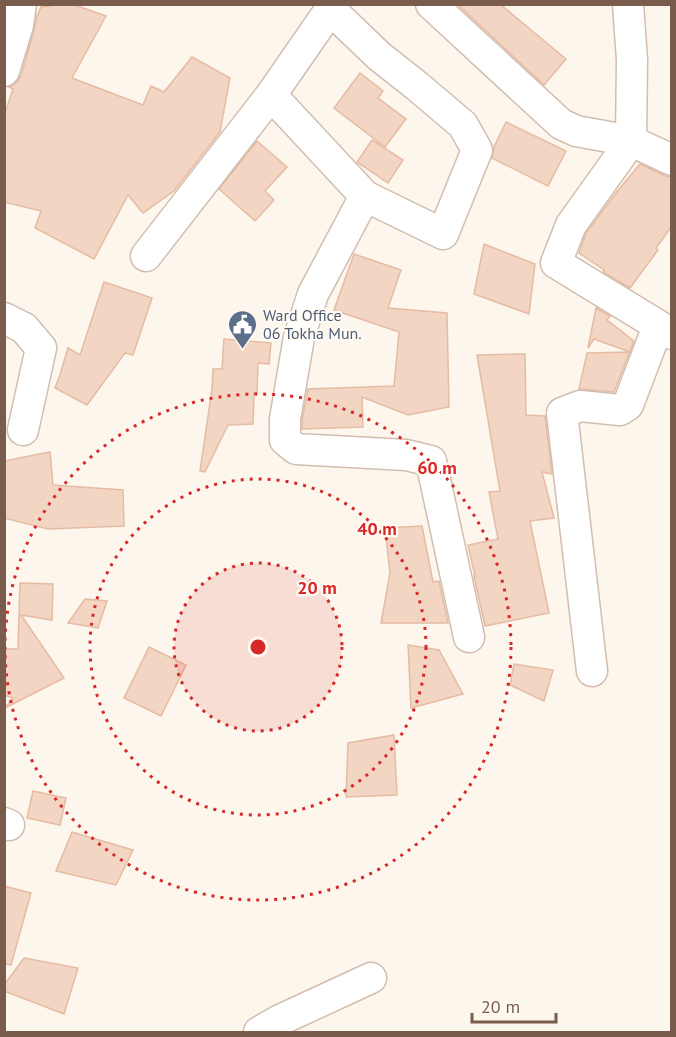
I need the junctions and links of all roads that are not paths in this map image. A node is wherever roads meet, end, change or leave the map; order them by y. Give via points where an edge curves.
1 (21, 4) edge
2 (431, 4) edge
3 (628, 4) edge
4 (333, 7) edge
5 (4, 71) edge
6 (271, 96) junction
7 (631, 141) junction
8 (672, 160) edge
9 (365, 196) junction
10 (146, 256) dead end
11 (4, 318) edge
12 (665, 330) edge
13 (23, 430) dead end
14 (469, 637) dead end
15 (592, 671) dead end
16 (370, 978) dead end
17 (259, 1032) edge

1 - 5 street
2 - 7 street via 561,124 576,131
3 - 7 street
4 - 6 street
4 - 9 street via 379,56 463,125 477,150 443,234
6 - 9 street
6 - 10 street
7 - 8 street
7 - 12 street via 571,225 556,263
9 - 14 street via 313,294 299,337 285,440 296,449 406,455 430,461
11 - 13 street via 24,328 41,348
12 - 15 street via 628,405 620,410 580,406 562,412
16 - 17 street

